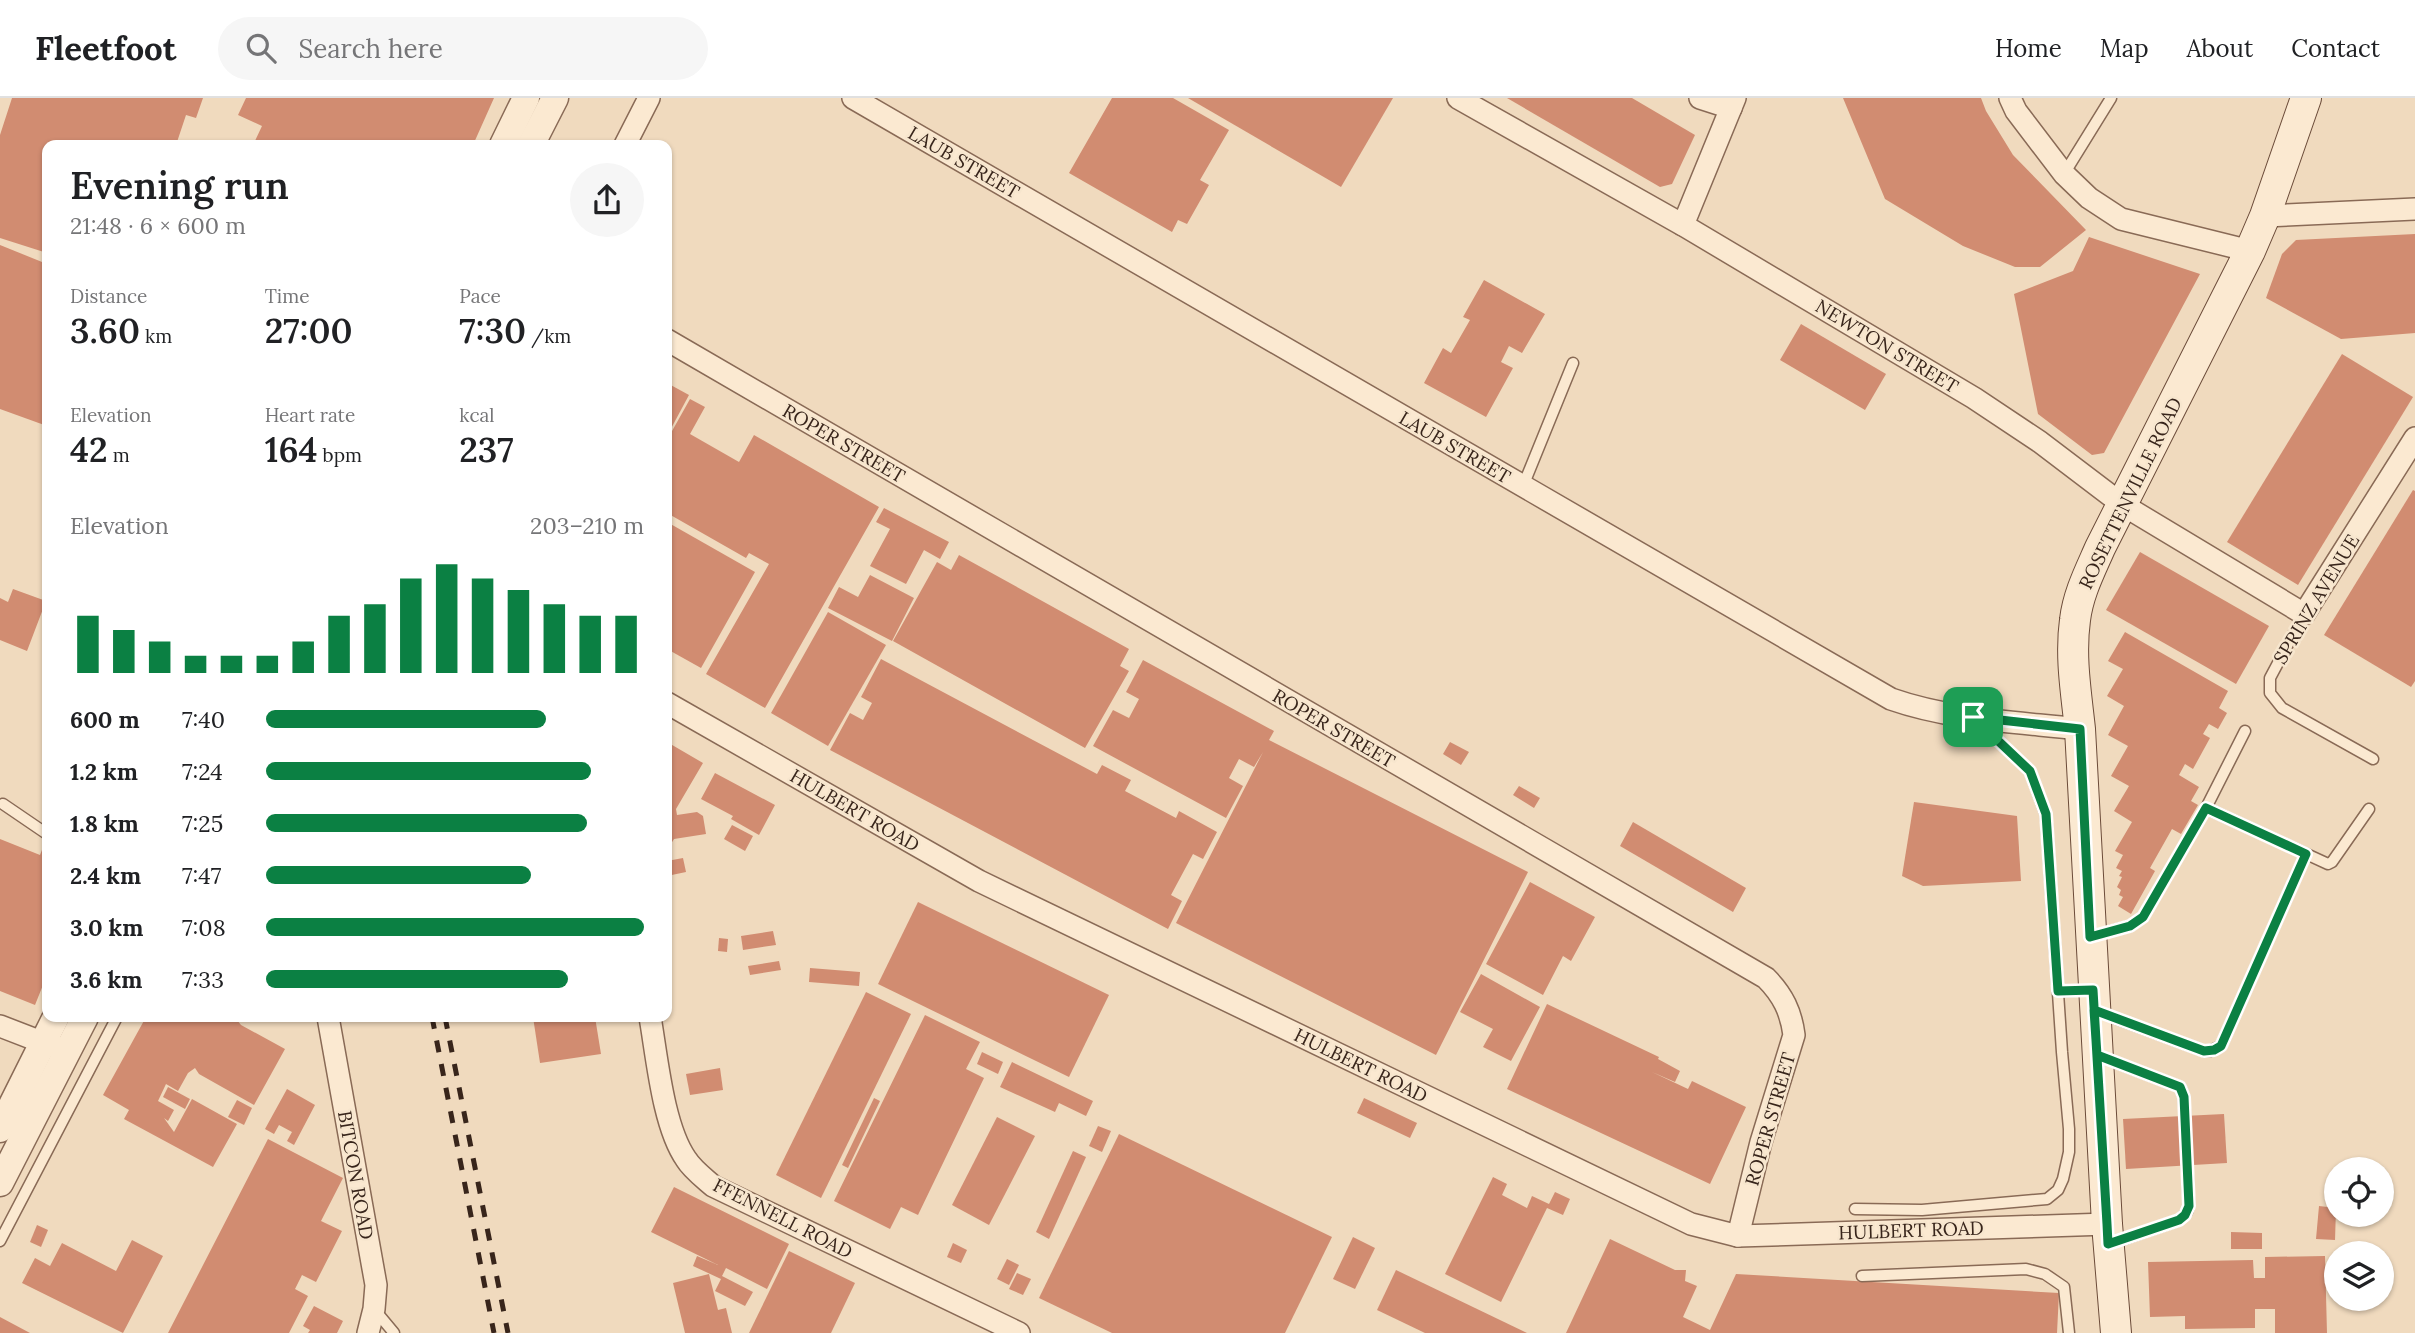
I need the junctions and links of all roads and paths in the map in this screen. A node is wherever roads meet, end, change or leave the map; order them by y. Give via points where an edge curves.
1 (526, 98) edge
2 (555, 98) edge
3 (649, 98) edge
4 (853, 98) edge
5 (1458, 98) edge
6 (1700, 98) edge
7 (2010, 98) edge
8 (2111, 98) edge
9 (2306, 98) edge
10 (1733, 103) edge
11 (505, 140) edge
12 (534, 140) edge
13 (628, 140) edge
14 (2064, 174) junction
15 (2415, 209) edge
16 (2265, 216) junction
17 (1683, 225) junction
18 (2250, 251) junction
19 (672, 343) edge
20 (1573, 363) dead end
21 (2415, 438) edge
22 (1523, 486) junction
23 (2123, 505) junction
24 (2304, 614) junction
25 (672, 706) edge
26 (1973, 717) junction
27 (2080, 729) junction
28 (2245, 731) dead end
29 (2373, 760) dead end
30 (3, 804) dead end
31 (2206, 808) junction
32 (2370, 810) dead end
33 (42, 831) edge
34 (2306, 854) junction
35 (2090, 937) junction
36 (2058, 991) junction
37 (2093, 1000) junction
38 (56, 1022) edge
39 (80, 1022) edge
40 (114, 1022) edge
41 (329, 1022) edge
42 (651, 1022) edge
43 (0, 1026) edge
44 (54, 1047) junction
45 (2097, 1055) junction
46 (0, 1129) edge
47 (0, 1183) edge
48 (1854, 1209) dead end
49 (2108, 1234) junction
50 (1738, 1236) junction
51 (0, 1241) edge
52 (1862, 1276) dead end
53 (374, 1309) junction
54 (368, 1333) edge
55 (394, 1333) edge
56 (1019, 1333) edge
57 (2068, 1333) edge
58 (2116, 1333) edge

1 - 11 street
2 - 12 street
3 - 13 street
4 - 22 street, LAUB STREET
5 - 17 street, NEWTON STREET
6 - 10 street
7 - 14 street
8 - 14 lane
9 - 16 main road, ROSETTENVILLE ROAD
10 - 17 street
14 - 18 street via 2121,219
15 - 16 street
16 - 18 main road, ROSETTENVILLE ROAD
17 - 23 street, NEWTON STREET via 1974,397
18 - 23 main road, ROSETTENVILLE ROAD
19 - 50 street, ROPER STREET via 1766,978 1786,1004 1794,1035
20 - 22 lane
21 - 24 street, SPRINZ AVENUE
22 - 26 street, LAUB STREET via 1891,699 1917,709
23 - 24 street, NEWTON STREET
23 - 27 main road, ROSETTENVILLE ROAD via 2084,584 2075,618 2072,655
24 - 29 lane, SPRINZ AVENUE via 2270,678 2270,693 2282,708
25 - 50 street, HULBERT ROAD via 979,881 1690,1224
26 - 27 street, LAUB STREET
26 - 36 lane via 2030,771 2041,796
27 - 35 main road, ROSETTENVILLE ROAD
28 - 31 lane
30 - 33 lane
31 - 34 lane
31 - 35 lane via 2143,917 2130,926
32 - 34 lane via 2332,862 2326,864
34 - 37 lane via 2221,1046 2204,1051
35 - 37 main road, ROSETTENVILLE ROAD
36 - 37 lane
36 - 48 lane via 2069,1152 2063,1179 2053,1195 2023,1203
37 - 45 main road, ROSETTENVILLE ROAD
38 - 44 street
39 - 44 street
40 - 51 lane
41 - 53 street, BITCON ROAD via 376,1285
42 - 56 street, FFENNELL ROAD via 674,1133 686,1159 713,1186
43 - 44 street
44 - 46 street
44 - 47 street
45 - 49 main road, ROSETTENVILLE ROAD
45 - 49 lane via 2180,1087 2184,1097 2187,1212 2179,1220
49 - 50 street, HULBERT ROAD
49 - 58 main road, ROSETTENVILLE ROAD
52 - 57 lane via 2034,1270 2064,1287
53 - 54 street, BITCON ROAD
53 - 55 lane

